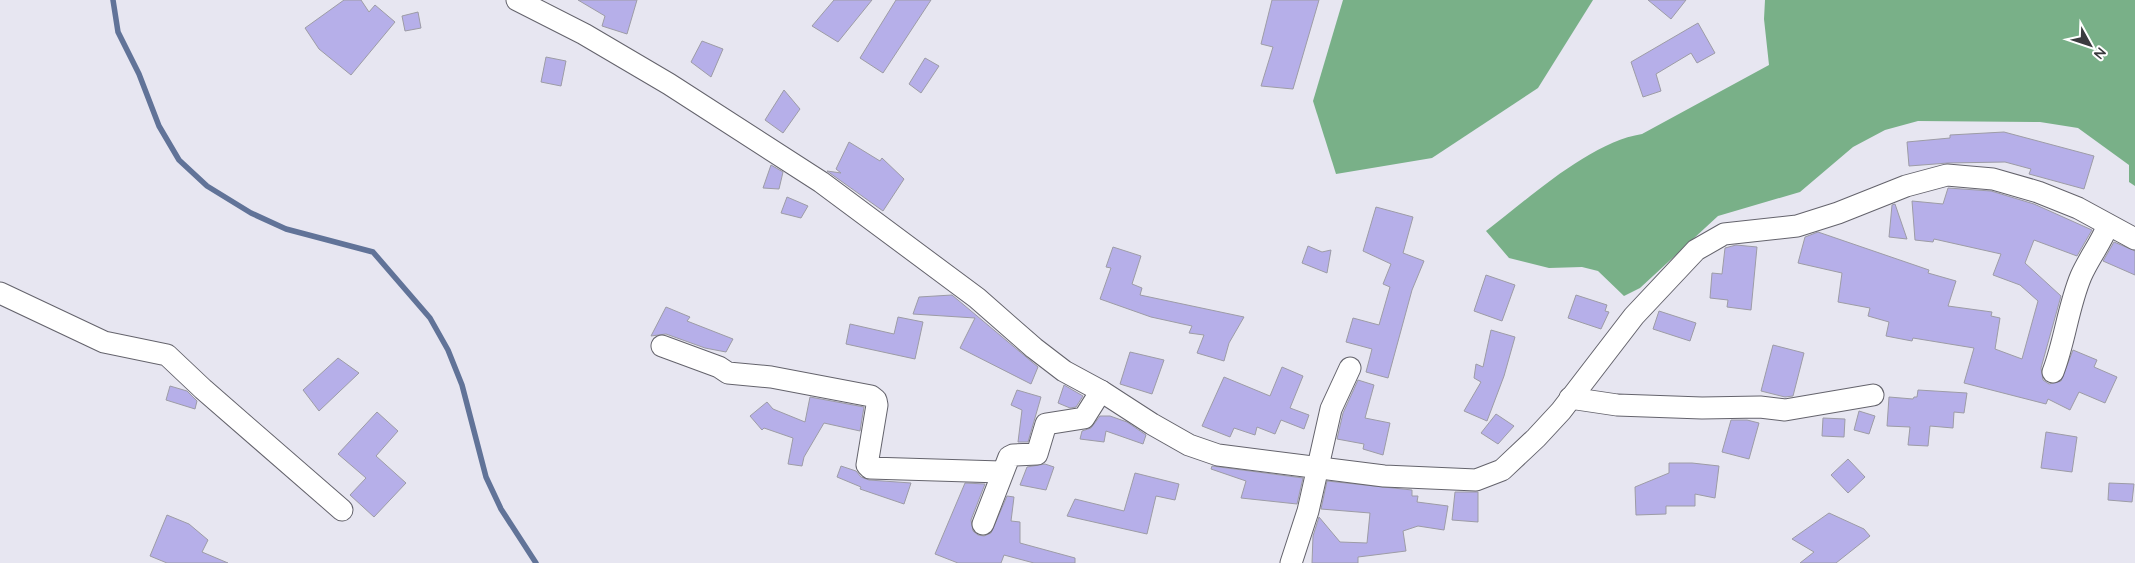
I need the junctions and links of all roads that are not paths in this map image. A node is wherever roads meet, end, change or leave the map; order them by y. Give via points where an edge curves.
1 (517, 0) edge
2 (2108, 225) junction
3 (2135, 239) edge
4 (0, 293) edge
5 (662, 346) dead end
6 (1350, 368) dead end
7 (2053, 372) dead end
8 (1102, 390) junction
9 (1873, 395) dead end
10 (1570, 398) junction
11 (1316, 466) junction
12 (1001, 472) junction
13 (342, 510) dead end
14 (983, 524) dead end
15 (1292, 563) edge

1 - 8 street via 584,34 669,84 821,182 977,298 1034,348 1064,370
2 - 3 street
2 - 7 street via 2081,276
2 - 10 street via 2078,208 2038,192 1993,179 1947,175 1906,186 1797,226 1724,234 1696,250 1664,282
4 - 13 street via 89,336 118,346 167,355
5 - 12 street via 728,373 771,377 871,396 878,405 867,465 870,468
6 - 11 street via 1331,409
8 - 11 street via 1152,424 1196,448 1218,455
8 - 12 street via 1084,418 1049,422 1044,428 1037,454 1013,455
9 - 10 street via 1785,410 1617,405
10 - 11 street via 1536,438 1502,470 1476,480 1384,476
11 - 15 street via 1308,511
12 - 14 street

